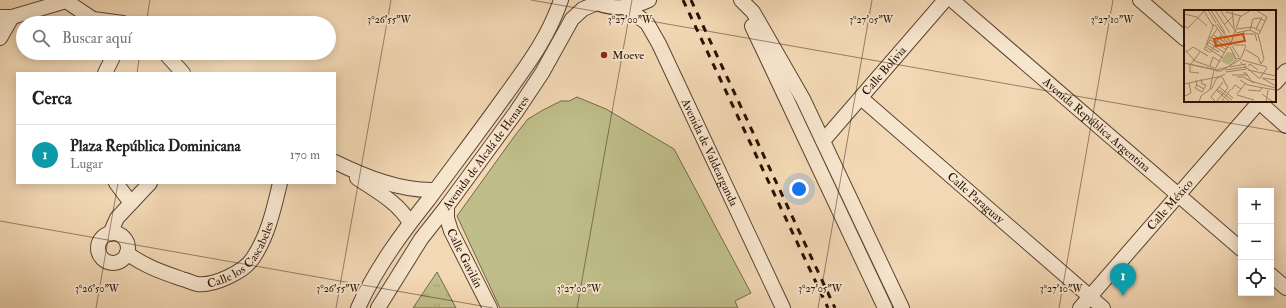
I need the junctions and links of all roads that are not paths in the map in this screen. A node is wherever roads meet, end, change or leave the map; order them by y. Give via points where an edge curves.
1 (561, 0) edge
2 (740, 0) edge
3 (946, 0) edge
4 (952, 0) edge
5 (1140, 0) edge
6 (648, 1) edge
7 (595, 2) edge
8 (625, 7) junction
9 (88, 16) edge
10 (6, 17) edge
11 (0, 38) edge
12 (1184, 38) edge
13 (112, 60) edge
14 (171, 60) edge
15 (1286, 71) edge
16 (106, 72) edge
17 (182, 72) edge
18 (1276, 82) edge
19 (861, 98) junction
20 (1258, 102) edge
21 (1260, 102) edge
22 (1286, 126) edge
23 (823, 141) junction
24 (336, 162) edge
25 (336, 163) edge
26 (117, 184) edge
27 (149, 184) edge
28 (280, 184) edge
29 (435, 190) junction
30 (1178, 195) junction
31 (131, 203) junction
32 (447, 206) junction
33 (410, 223) junction
34 (110, 234) junction
35 (1238, 246) edge
36 (127, 253) junction
37 (1274, 278) edge
38 (1286, 288) edge
39 (1085, 303) edge
40 (358, 308) edge
41 (378, 308) edge
42 (490, 308) edge
43 (783, 308) edge
44 (885, 308) edge
45 (902, 308) edge
46 (1103, 308) edge

1 - 29 street, Avenida de Alcalá de Henares via 539,48
2 - 23 street via 753,12 803,99
2 - 44 street
3 - 19 street, Calle Bolivia
4 - 30 street, Avenida República Argentina
5 - 12 street
6 - 8 street
7 - 8 street
7 - 32 street, Avenida de Alcalá de Henares via 572,20 516,112
8 - 43 street, Avenida de Valdearganda via 647,23 659,44
9 - 10 street via 66,1
10 - 11 street
13 - 16 street
14 - 17 street
15 - 18 street
19 - 23 street, Calle Bolivia
19 - 39 street, Calle Paraguay
20 - 30 street, Calle México
21 - 22 street
23 - 45 street
24 - 29 street via 386,183
25 - 33 street via 395,204
26 - 31 street
27 - 31 street
28 - 36 street, Calle los Cascabeles via 266,234 253,259 237,273 218,281 197,284 140,263
29 - 33 street, Avenida de Alcalá de Henares
30 - 35 street, Avenida República Argentina
30 - 39 street, Calle México
31 - 34 street via 117,218
32 - 41 street, Avenida de Alcalá de Henares via 421,239
32 - 42 street, Calle Gavilán via 451,231
33 - 40 street, Avenida de Alcalá de Henares via 384,260
34 - 36 street via 117,234 125,240
34 - 36 street via 99,244 101,258 113,263 120,261
37 - 38 street
39 - 46 street, Calle Paraguay

